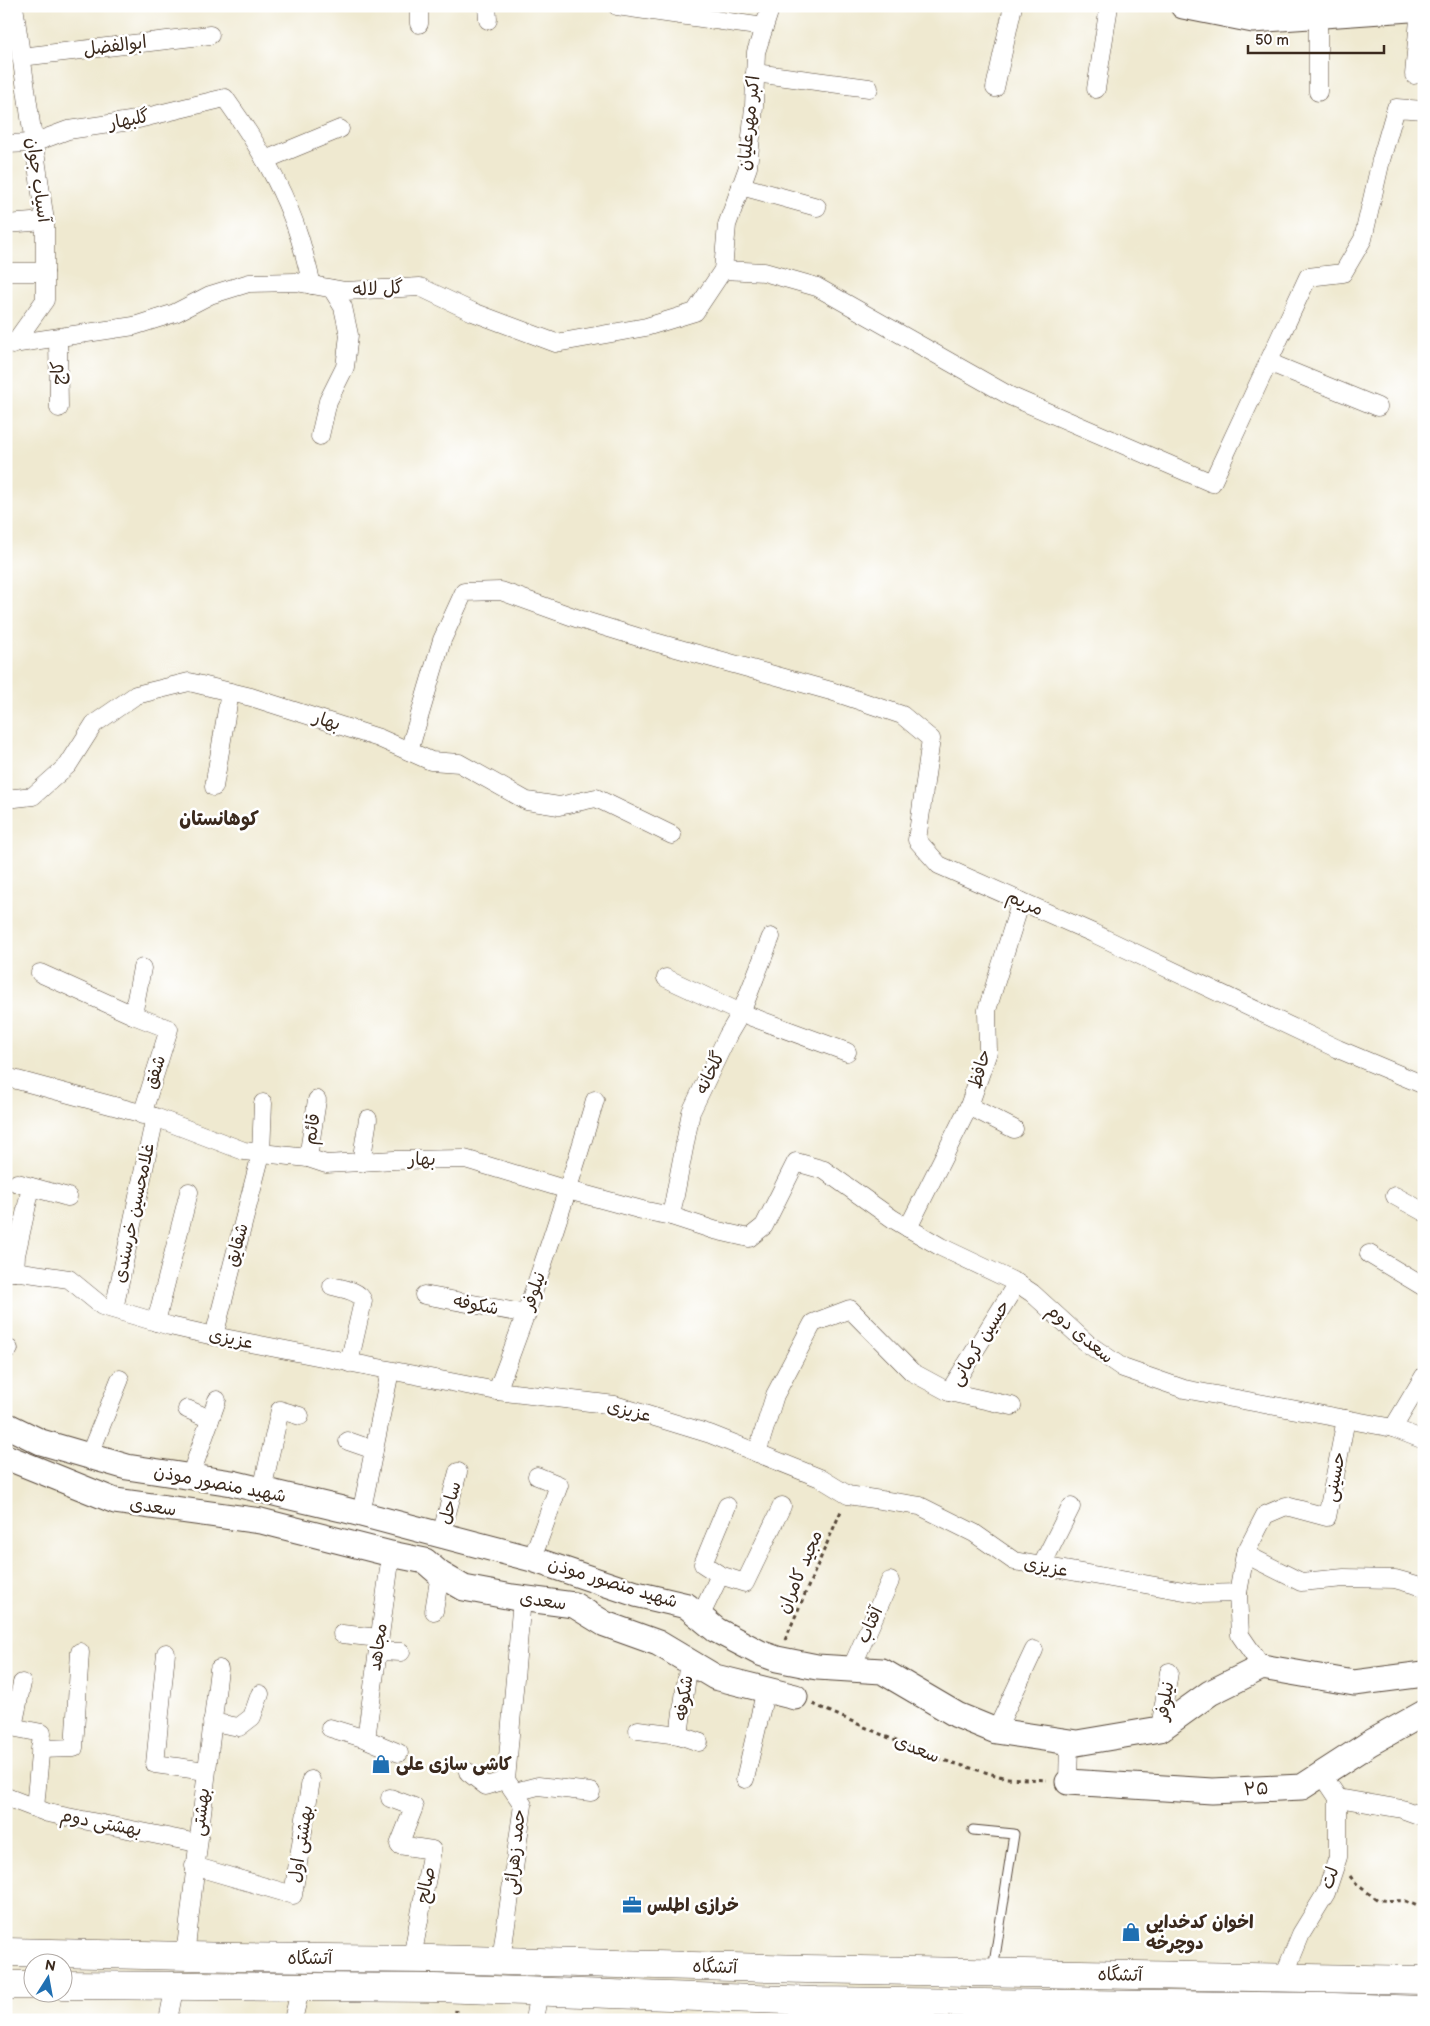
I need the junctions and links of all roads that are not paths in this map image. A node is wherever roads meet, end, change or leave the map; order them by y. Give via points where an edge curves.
1 (14, 6) edge
2 (419, 6) edge
3 (617, 6) edge
4 (771, 6) edge
5 (1014, 6) edge
6 (1109, 6) edge
7 (1183, 6) edge
8 (1422, 8) edge
9 (1318, 15) junction
10 (419, 24) dead end
11 (764, 27) junction
12 (210, 35) dead end
13 (21, 57) junction
14 (755, 73) junction
15 (1414, 75) dead end
16 (869, 88) dead end
17 (995, 88) dead end
18 (1096, 88) dead end
19 (1318, 92) dead end
20 (1424, 110) edge
21 (340, 129) dead end
22 (33, 143) junction
23 (6, 144) edge
24 (265, 160) junction
25 (741, 186) junction
26 (817, 207) dead end
27 (45, 221) junction
28 (6, 224) edge
29 (724, 270) junction
30 (6, 272) edge
31 (45, 272) junction
32 (312, 285) junction
33 (332, 289) junction
34 (58, 338) junction
35 (10, 345) edge
36 (1268, 362) junction
37 (1378, 407) dead end
38 (58, 408) dead end
39 (320, 436) dead end
40 (230, 692) junction
41 (408, 751) junction
42 (214, 787) dead end
43 (6, 799) edge
44 (672, 835) dead end
45 (1021, 901) junction
46 (771, 937) dead end
47 (142, 968) dead end
48 (40, 973) dead end
49 (666, 978) dead end
50 (741, 1013) junction
51 (133, 1015) junction
52 (847, 1052) dead end
53 (6, 1077) edge
54 (1424, 1085) edge
55 (317, 1100) dead end
56 (595, 1100) dead end
57 (263, 1103) dead end
58 (969, 1106) junction
59 (148, 1116) junction
60 (368, 1119) dead end
61 (1014, 1129) dead end
62 (261, 1154) junction
63 (308, 1158) junction
64 (796, 1162) joint
65 (361, 1163) junction
66 (568, 1190) junction
67 (189, 1192) dead end
68 (1395, 1196) dead end
69 (68, 1197) dead end
70 (1424, 1212) edge
71 (671, 1216) junction
72 (908, 1228) junction
73 (1369, 1254) dead end
74 (10, 1272) edge
75 (1016, 1283) junction
76 (332, 1286) dead end
77 (1424, 1287) edge
78 (424, 1295) dead end
79 (114, 1309) junction
80 (527, 1314) junction
81 (156, 1322) junction
82 (214, 1336) junction
83 (349, 1363) junction
84 (390, 1370) junction
85 (1424, 1376) edge
86 (120, 1379) dead end
87 (497, 1391) junction
88 (949, 1392) junction
89 (217, 1400) dead end
90 (1012, 1406) dead end
91 (187, 1409) dead end
92 (300, 1416) dead end
93 (210, 1419) junction
94 (1346, 1419) junction
95 (6, 1425) edge
96 (1393, 1428) junction
97 (348, 1440) dead end
98 (1424, 1440) edge
99 (374, 1450) junction
100 (757, 1454) junction
101 (89, 1456) junction
102 (6, 1457) edge
103 (458, 1472) dead end
104 (537, 1476) dead end
105 (190, 1477) junction
106 (262, 1490) junction
107 (727, 1506) dead end
108 (782, 1506) dead end
109 (1071, 1507) dead end
110 (361, 1514) junction
111 (441, 1535) junction
112 (391, 1554) junction
113 (1245, 1554) junction
114 (532, 1559) junction
115 (1041, 1567) junction
116 (440, 1574) junction
117 (720, 1575) junction
118 (890, 1581) dead end
119 (1424, 1587) edge
120 (1238, 1593) junction
121 (522, 1599) junction
122 (434, 1611) dead end
123 (700, 1617) junction
124 (342, 1634) dead end
125 (379, 1644) junction
126 (1034, 1650) dead end
127 (80, 1652) dead end
128 (401, 1652) dead end
129 (166, 1654) dead end
130 (769, 1656) junction
131 (689, 1661) junction
132 (1262, 1667) junction
133 (219, 1669) dead end
134 (851, 1669) junction
135 (1169, 1672) dead end
136 (1424, 1674) edge
137 (22, 1683) dead end
138 (756, 1687) junction
139 (260, 1694) dead end
140 (795, 1697) road end
141 (1424, 1713) edge
142 (212, 1722) junction
143 (10, 1726) edge
144 (330, 1728) dead end
145 (1160, 1729) junction
146 (638, 1730) dead end
147 (996, 1732) junction
148 (680, 1735) junction
149 (366, 1739) junction
150 (699, 1742) dead end
151 (1070, 1742) junction
152 (40, 1749) junction
153 (399, 1753) dead end
154 (206, 1771) junction
155 (468, 1772) dead end
156 (1322, 1774) junction
157 (745, 1779) dead end
158 (311, 1780) dead end
159 (1068, 1782) joint
160 (510, 1786) junction
161 (591, 1792) dead end
162 (6, 1797) edge
163 (390, 1798) dead end
164 (1338, 1798) junction
165 (35, 1808) junction
166 (1424, 1817) edge
167 (973, 1830) dead end
168 (197, 1842) junction
169 (194, 1866) junction
170 (6, 1952) edge
171 (185, 1956) junction
172 (412, 1958) junction
173 (501, 1960) junction
174 (590, 1963) junction
175 (992, 1973) junction
176 (1283, 1978) junction
177 (1424, 1980) edge
178 (6, 1985) edge
179 (22, 1985) edge
180 (72, 1985) edge
181 (175, 1985) junction
182 (301, 1986) junction
183 (498, 1990) junction
184 (539, 1992) junction
185 (588, 1993) junction
186 (817, 2010) edge
187 (1424, 2011) edge
188 (1251, 2013) edge
189 (168, 2020) edge
190 (293, 2020) edge
191 (534, 2020) edge
192 (1421, 2020) edge

1 - 13 street, آسیاب جوان
2 - 10 street
3 - 11 street
4 - 11 street, اکبر مهرعلیان
5 - 17 street
6 - 18 street
7 - 9 street via 1253,20
8 - 9 street
8 - 15 street
9 - 19 street
11 - 14 street, اکبر مهرعلیان via 756,52
12 - 13 street, ابوالفضل
13 - 22 street, آسیاب جوان
14 - 16 street
14 - 25 street, اکبر مهرعلیان via 748,167
20 - 36 street via 1396,108 1363,239 1343,274 1308,277
21 - 24 street
22 - 23 street, گلبهار
22 - 24 street, گلبهار via 68,130 130,121 225,98 254,138
22 - 27 street, آسیاب جوان
24 - 32 street via 299,235
25 - 26 street
25 - 29 street, اکبر مهرعلیان via 727,226
27 - 28 street
27 - 31 street, آسیاب جوان
29 - 33 street, گل لاله via 695,312 646,326 556,343 473,312 420,287
29 - 36 street via 764,272 817,286 1010,396 1212,483
30 - 31 street
31 - 35 street, آسیاب جوان via 45,300
32 - 33 street, گل لاله
32 - 34 street, گل لاله via 249,283 134,326
33 - 39 street via 343,307 349,335 345,367 328,401
34 - 35 street, گل لاله
34 - 38 street, کاج
36 - 37 street
40 - 41 street, بهار via 379,738
40 - 42 street
40 - 43 street, بهار via 189,682 136,695 94,724 68,766 33,796
41 - 44 street, بهار via 431,761 459,763 527,801 559,806 596,798
41 - 45 street, مریم via 442,640 464,592 501,591 624,633 831,691 902,715 931,740 917,840 939,865
45 - 54 street, مریم via 1338,1049
45 - 58 street, حافظ via 987,1010 988,1052
46 - 50 street, گلخانه
47 - 51 street
48 - 51 street
49 - 50 street
50 - 52 street
50 - 71 street, گلخانه via 691,1112
51 - 59 street, شفق via 169,1029
53 - 59 street, بهار
55 - 63 street, قائم
56 - 66 street, نیلوفر
57 - 62 street, شقایق
58 - 61 street
58 - 72 street, حافظ
59 - 62 street, بهار via 244,1151
59 - 79 street, غلامحسین خرسندی
60 - 65 street
62 - 63 street, بهار
62 - 82 street, شقایق
63 - 65 street, بهار via 326,1164
64 - 71 street, بهار via 764,1226 749,1238
64 - 72 street, سعدی دوم via 824,1170
65 - 66 street, بهار via 465,1159
66 - 71 street, بهار
66 - 80 street, نیلوفر
67 - 81 street
68 - 70 street
69 - 74 street via 24,1185 16,1255
72 - 75 street, سعدی دوم
73 - 77 street
74 - 79 street, عزیزی via 69,1279 102,1306
75 - 88 street, حسین کرمانی
75 - 94 street, سعدی دوم via 1032,1293 1088,1344 1123,1368 1184,1389
76 - 83 street via 357,1293 363,1301
78 - 80 street, شکوفه
79 - 81 street, عزیزی
80 - 87 street, نیلوفر
81 - 82 street, عزیزی
82 - 83 street, عزیزی
83 - 84 street, عزیزی
84 - 87 street, عزیزی
84 - 99 street
85 - 96 street
86 - 101 street
87 - 100 street, عزیزی via 615,1406 710,1434
88 - 90 street
88 - 100 street, حسین کرمانی via 912,1372 850,1309 813,1323 775,1395
89 - 93 street
91 - 93 street
92 - 106 street via 280,1410
93 - 105 street
94 - 96 street, سعدی دوم
94 - 113 street, حسینی via 1327,1517 1286,1506 1265,1516
95 - 101 street, شهید منصور موذن via 40,1442
96 - 98 street, سعدی دوم
97 - 99 street
99 - 110 street
100 - 115 street, عزیزی via 820,1478 848,1495 920,1506 974,1533 1014,1561
101 - 105 street, شهید منصور موذن via 127,1467
102 - 112 street, سعدی via 115,1501 261,1521
103 - 111 street, ساحل
104 - 114 street via 559,1485
105 - 106 street, شهید منصور موذن
106 - 110 street, شهید منصور موذن
107 - 117 street via 702,1564
108 - 117 street via 745,1582
109 - 115 street
110 - 111 street, شهید منصور موذن
111 - 114 street, شهید منصور موذن
112 - 116 street, سعدی via 425,1561
112 - 125 street, مجاهد
113 - 119 street via 1301,1582 1344,1578 1395,1579
113 - 120 street, حسینی
114 - 123 street, شهید منصور موذن via 636,1594 687,1606
115 - 120 street, عزیزی via 1201,1594
116 - 121 street, سعدی via 464,1588
116 - 122 street
117 - 123 street
118 - 134 street, آفتاب
120 - 132 street, حسینی via 1240,1635
121 - 131 street, سعدی via 574,1605 605,1624 658,1643
121 - 160 street, حمد زهرائی
123 - 130 street, شهید منصور موذن via 716,1630
124 - 125 street
125 - 128 street
125 - 149 street, مجاهد
126 - 147 street
127 - 152 street via 74,1748
129 - 154 street via 154,1764
130 - 134 street, شهید منصور موذن via 817,1667
130 - 138 street
131 - 138 street, سعدی via 715,1677
131 - 148 street, شکوفه
132 - 136 street via 1354,1683
132 - 145 street, شهید منصور موذن via 1210,1693
133 - 142 street, بهشتی
134 - 147 street, شهید منصور موذن via 882,1671 957,1716
135 - 145 street, نیلوفر
137 - 143 street
138 - 140 street, سعدی
138 - 157 street
139 - 142 street via 252,1717 239,1727
141 - 156 street, ۲۵
142 - 154 street, بهشتی
143 - 152 street via 42,1733
144 - 149 street
145 - 151 street, شهید منصور موذن
146 - 148 street
147 - 151 street, شهید منصور موذن
148 - 150 street
149 - 153 street
151 - 159 street
152 - 165 street
154 - 168 street, بهشتی
155 - 160 street via 486,1786
156 - 159 street, ۲۵ via 1302,1787 1212,1791
156 - 164 street
158 - 169 street, بهشتی اول via 293,1895
160 - 161 street
160 - 173 street, حمد زهرائی via 523,1804
162 - 165 street, بهشتی دوم
163 - 172 street, صالح via 414,1808 399,1845 432,1850
164 - 166 street via 1402,1809
164 - 176 street, لت via 1338,1857 1326,1893 1301,1934
165 - 168 street, بهشتی دوم
167 - 175 lane via 1014,1834
168 - 169 street, بهشتی
169 - 171 street, بهشتی
170 - 171 main road, آتشگاه
171 - 172 main road, آتشگاه
172 - 173 main road, آتشگاه
173 - 174 main road, آتشگاه
173 - 183 main road via 513,1973 508,1985
174 - 175 main road, آتشگاه
174 - 185 main road via 575,1975
175 - 176 main road, آتشگاه
176 - 177 main road, آتشگاه
178 - 179 main road
180 - 181 main road, آتشگاه
181 - 182 main road, آتشگاه
181 - 189 street
182 - 183 main road, آتشگاه
182 - 190 street
183 - 184 main road, آتشگاه
184 - 185 main road, آتشگاه
184 - 191 street
185 - 186 main road, آتشگاه
186 - 188 main road, آتشگاه
187 - 188 main road, آتشگاه
187 - 192 street

